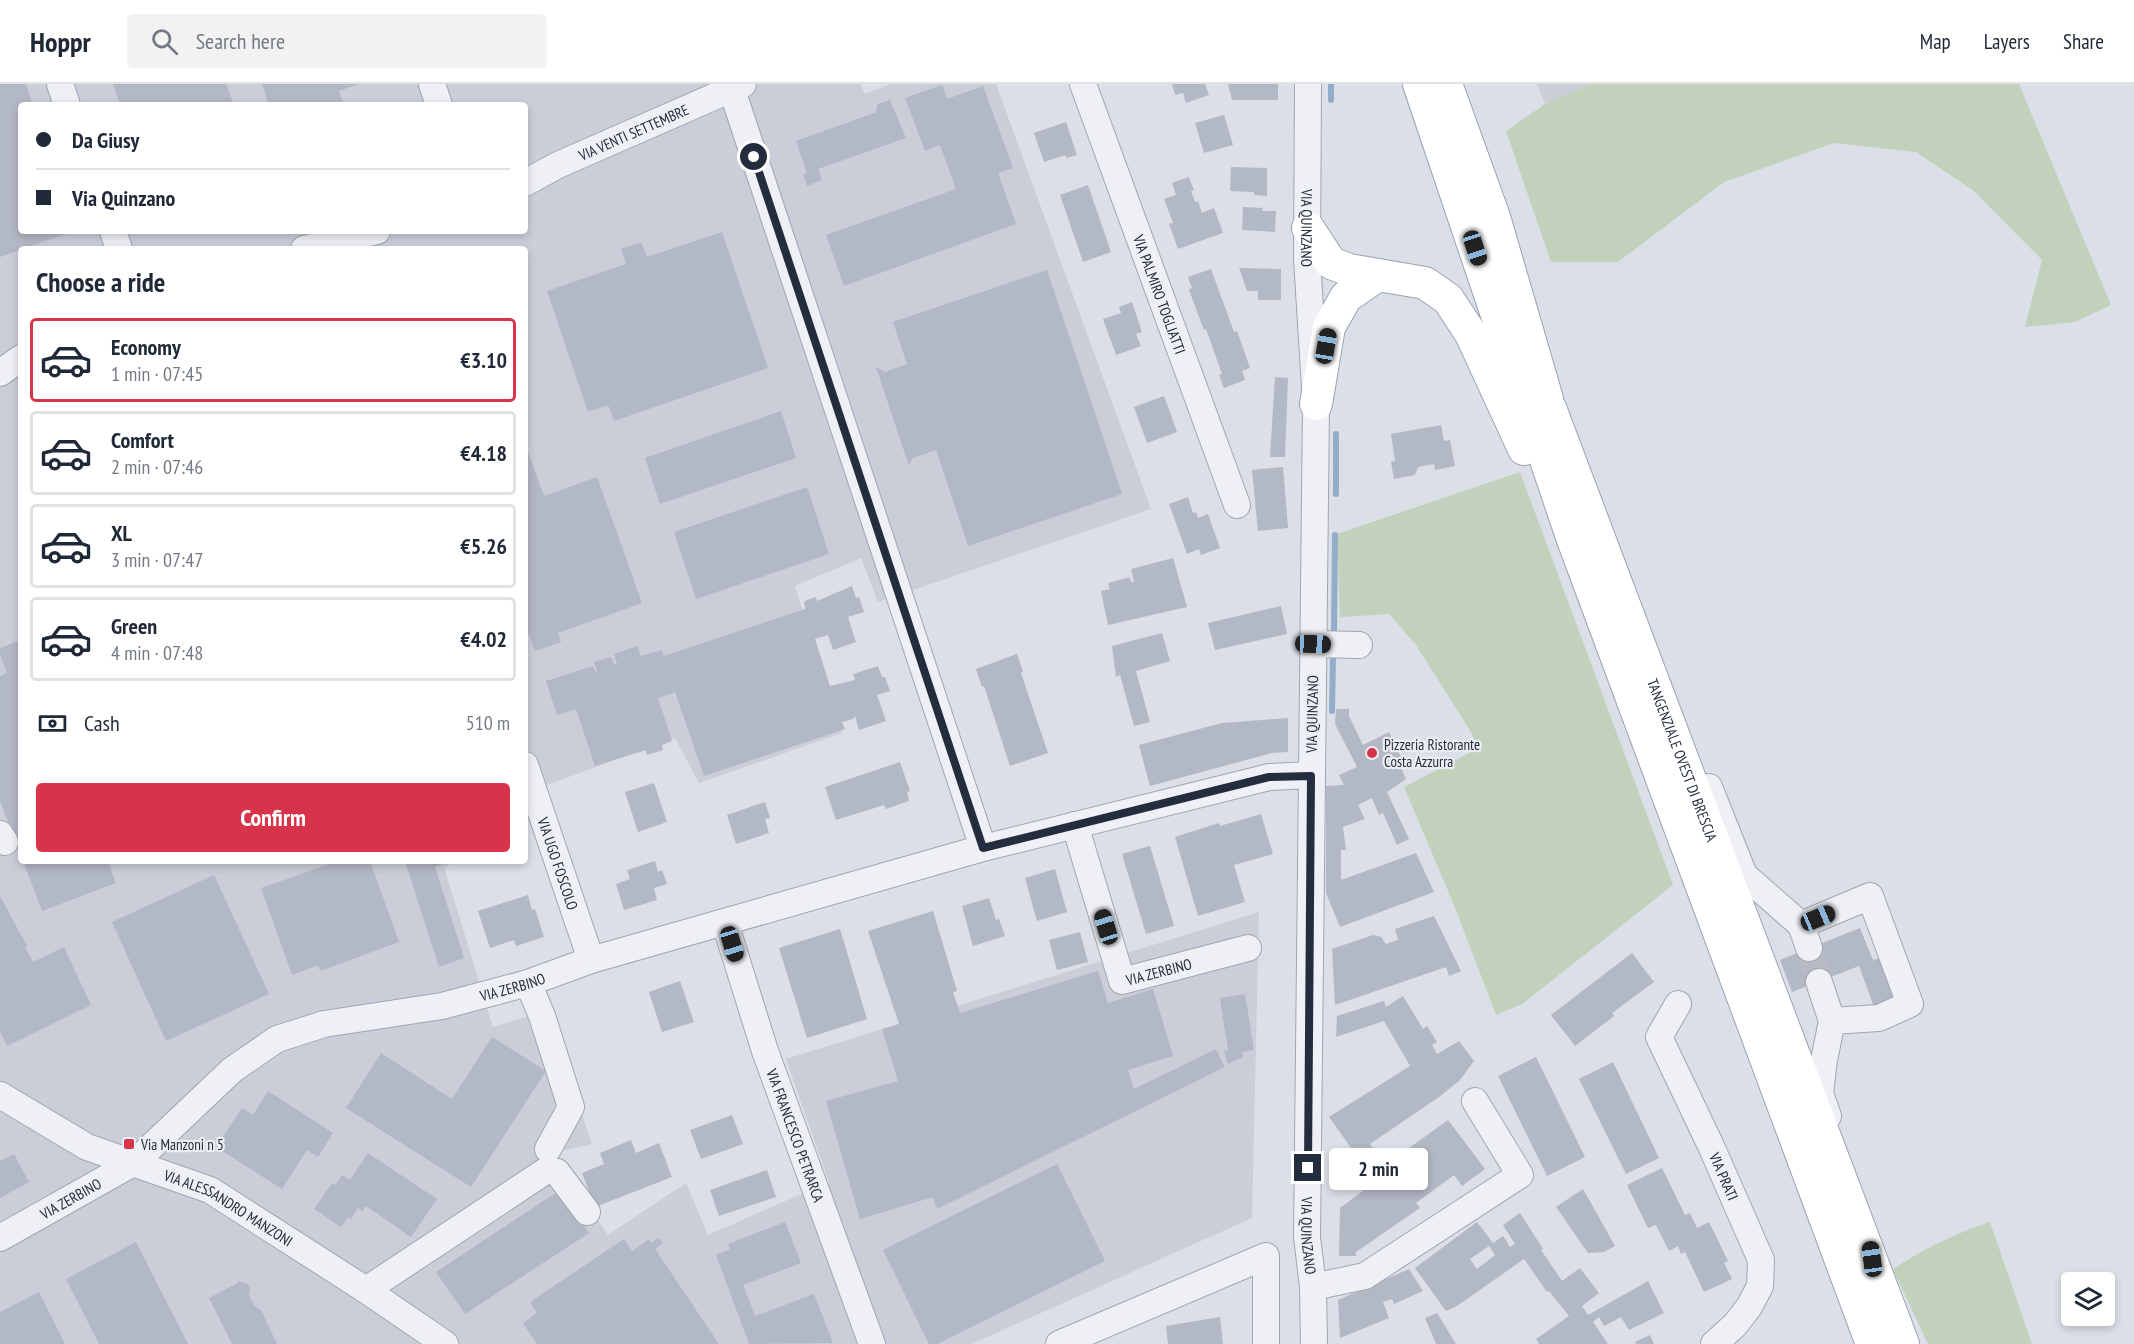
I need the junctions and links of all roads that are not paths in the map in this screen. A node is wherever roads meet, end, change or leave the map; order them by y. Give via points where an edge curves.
1 (60, 84) edge
2 (432, 84) edge
3 (1083, 84) edge
4 (1308, 84) edge
5 (1419, 84) edge
6 (1446, 84) edge
7 (738, 87) edge
8 (66, 102) edge
9 (438, 102) edge
10 (528, 181) edge
11 (1453, 181) junction
12 (1308, 228) junction
13 (364, 234) edge
14 (316, 246) edge
15 (1378, 275) junction
16 (18, 360) edge
17 (0, 373) edge
18 (1548, 403) junction
19 (1316, 404) junction
20 (1237, 505) dead end
21 (1572, 537) junction
22 (1629, 617) junction
23 (1313, 644) junction
24 (1359, 645) dead end
25 (528, 774) edge
26 (1311, 776) junction
27 (1075, 825) junction
28 (983, 848) junction
29 (725, 923) junction
30 (1248, 948) dead end
31 (591, 960) junction
32 (1819, 982) tunnel mouth
33 (528, 983) junction
34 (1677, 1004) dead end
35 (1832, 1020) junction
36 (0, 1095) edge
37 (1475, 1101) dead end
38 (548, 1149) dead end
39 (135, 1162) junction
40 (587, 1212) dead end
41 (0, 1238) edge
42 (1872, 1259) junction
43 (1313, 1287) junction
44 (366, 1290) junction
45 (445, 1344) edge
46 (872, 1344) edge
47 (1059, 1344) edge
48 (1266, 1344) edge
49 (1314, 1344) edge
50 (1714, 1344) edge
51 (1872, 1344) edge
52 (1902, 1344) edge

1 - 8 street
2 - 9 street
3 - 20 street, VIA PALMIRO TOGLIATTI
4 - 12 street, VIA QUINZANO
5 - 11 main road, TANGENZIALE OVEST DI BRESCIA
6 - 18 main road via 1494,217
7 - 10 street, VIA VENTI SETTEMBRE
7 - 28 street
11 - 18 main road, TANGENZIALE OVEST DI BRESCIA
11 - 21 main road, TANGENZIALE OVEST DI BRESCIA
12 - 15 main road via 1331,263
12 - 19 street, VIA QUINZANO
13 - 14 street
15 - 19 main road via 1346,297 1329,327
15 - 21 main road via 1425,283 1448,299 1471,334 1542,490
16 - 17 street
18 - 22 main road, TANGENZIALE OVEST DI BRESCIA
19 - 23 street, VIA QUINZANO
21 - 51 main road, TANGENZIALE OVEST DI BRESCIA
22 - 35 street via 1658,663 1744,874 1805,936 1870,896 1910,1004 1879,1018
22 - 42 main road, TANGENZIALE OVEST DI BRESCIA
23 - 24 street
23 - 26 street, VIA QUINZANO
25 - 31 street, VIA UGO FOSCOLO
26 - 27 street, VIA ZERBINO via 1269,777
26 - 43 street, VIA QUINZANO via 1307,1237
27 - 28 street, VIA ZERBINO
27 - 30 street, VIA ZERBINO via 1122,981
28 - 29 street, VIA ZERBINO
29 - 31 street, VIA ZERBINO
29 - 46 street, VIA FRANCESCO PETRARCA via 765,1051
31 - 33 street, VIA ZERBINO
32 - 35 street
33 - 38 street via 571,1107
33 - 39 street, VIA ZERBINO via 442,1006 324,1024 277,1039 232,1070
34 - 50 street, VIA PRATI via 1659,1037 1761,1260 1760,1286 1749,1308
35 - 42 street via 1820,1093 1864,1209
36 - 39 street, VIA ALESSANDRO MANZONI via 87,1147
37 - 43 street via 1520,1175 1365,1276
39 - 41 street, VIA ZERBINO
39 - 44 street, VIA ALESSANDRO MANZONI via 210,1190
40 - 44 street via 557,1172 547,1170
42 - 52 main road, TANGENZIALE OVEST DI BRESCIA
43 - 49 street, VIA QUINZANO
44 - 45 street, VIA ALESSANDRO MANZONI
47 - 48 street via 1266,1256

